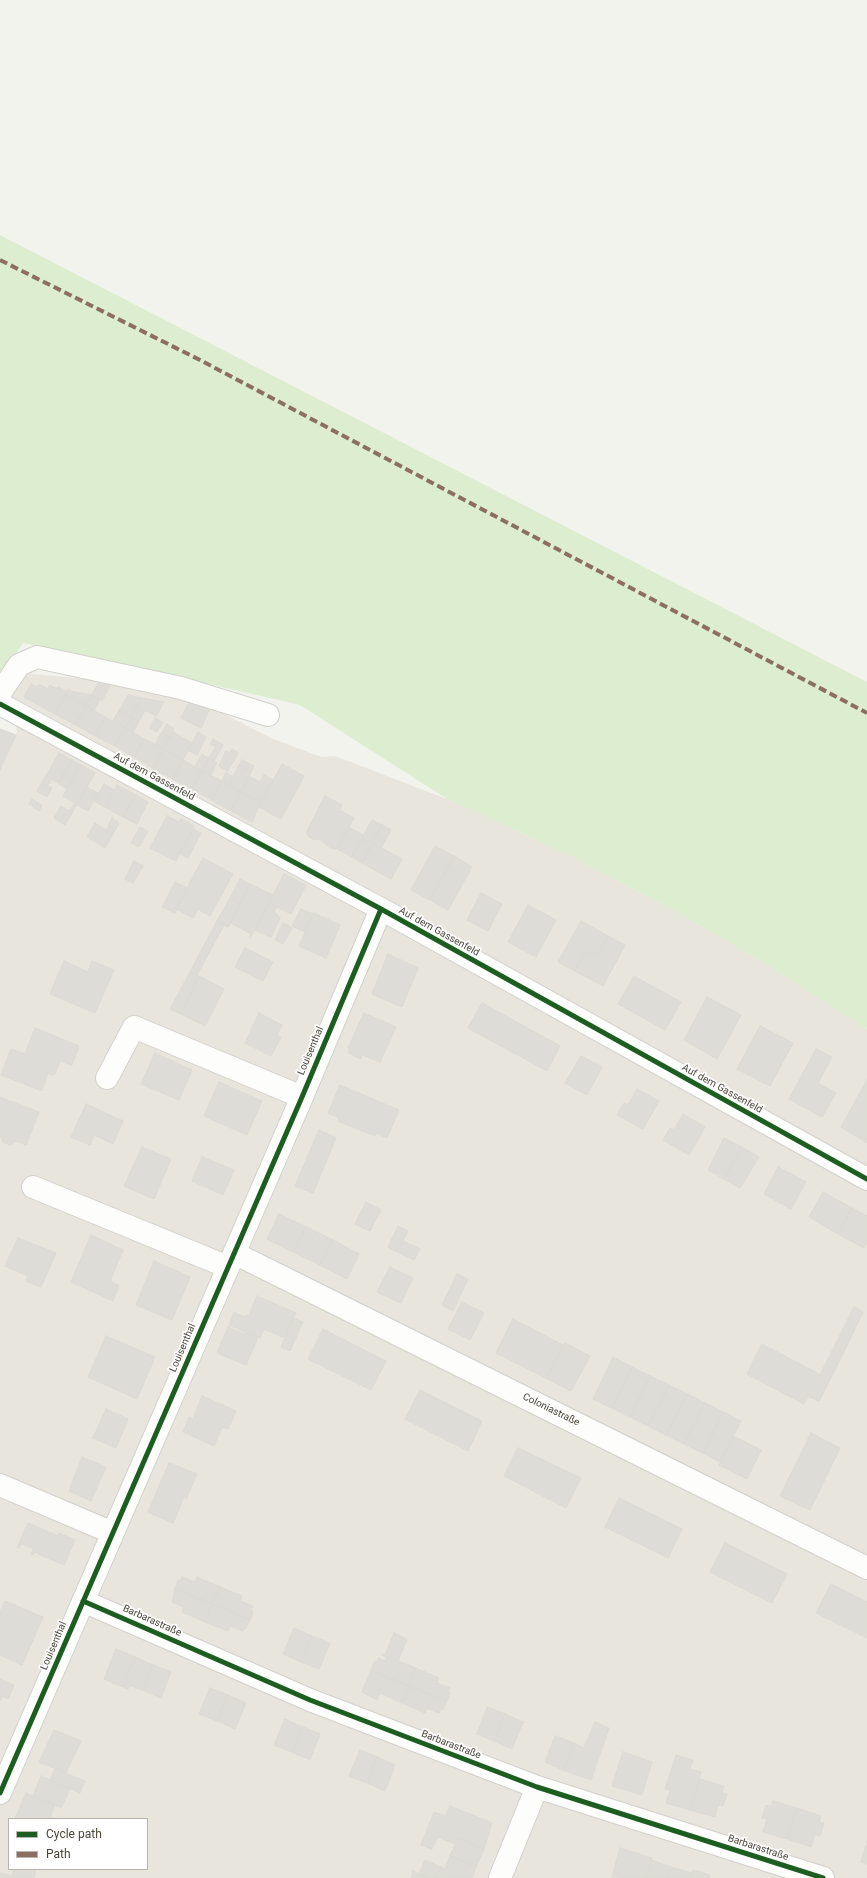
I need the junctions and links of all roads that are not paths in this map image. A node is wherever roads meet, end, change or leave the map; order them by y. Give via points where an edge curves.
1 (0, 693) edge
2 (0, 704) edge
3 (268, 715) dead end
4 (380, 910) junction
5 (107, 1078) dead end
6 (302, 1097) junction
7 (867, 1179) edge
8 (33, 1187) dead end
9 (231, 1260) junction
10 (0, 1485) edge
11 (113, 1534) junction
12 (867, 1568) edge
13 (83, 1601) junction
14 (537, 1787) junction
15 (0, 1793) edge
16 (500, 1878) edge
17 (823, 1878) edge

1 - 3 street via 19,665 37,657 181,688
2 - 4 street, Auf dem Gassenfeld
4 - 6 street, Louisenthal
4 - 7 street, Auf dem Gassenfeld
5 - 6 street via 134,1027
6 - 9 street, Louisenthal
8 - 9 street
9 - 11 street, Louisenthal
9 - 12 street, Coloniastraße
10 - 11 street
11 - 13 street, Louisenthal
13 - 14 street, Barbarastraße via 310,1700
13 - 15 street, Louisenthal
14 - 16 street
14 - 17 street, Barbarastraße

